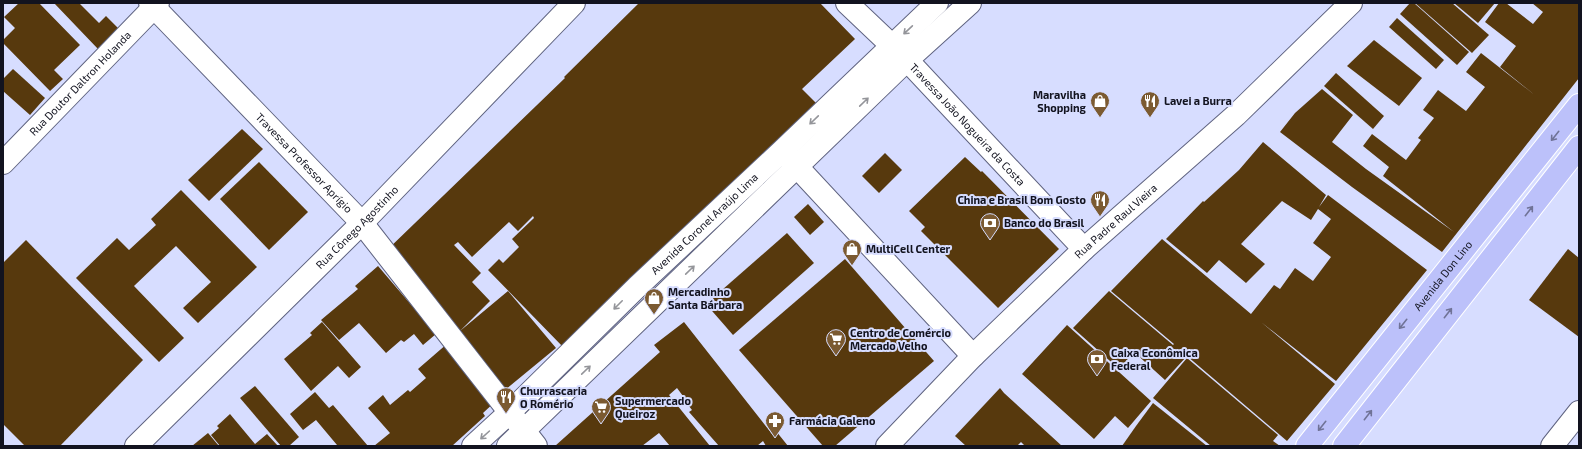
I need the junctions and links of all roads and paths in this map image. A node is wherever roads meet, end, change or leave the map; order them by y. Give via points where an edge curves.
1 (574, 3) edge
2 (847, 3) edge
3 (936, 3) edge
4 (970, 3) edge
5 (1351, 3) edge
6 (154, 4) edge
7 (891, 46) junction
8 (907, 60) junction
9 (1579, 105) edge
10 (1579, 147) edge
11 (782, 151) junction
12 (3, 163) edge
13 (798, 166) junction
14 (362, 223) junction
15 (1084, 249) junction
16 (637, 287) junction
17 (653, 304) junction
18 (973, 356) junction
19 (510, 412) junction
20 (1579, 412) edge
21 (530, 439) edge
22 (136, 446) edge
23 (473, 446) edge
24 (508, 446) edge
25 (887, 446) edge
26 (1307, 446) edge
27 (1344, 446) edge
28 (1552, 446) edge

1 - 14 street, Rua Cônego Agostinho
2 - 7 street, Travessa João Nogueira da Costa
3 -> 7 street, Avenida Coronel Araújo Lima
4 - 8 street, Avenida Coronel Araújo Lima
5 - 15 street, Rua Padre Raul Vieira via 1236,116
6 - 12 street, Rua Doutor Daltron Holanda
6 - 14 street, Travessa Professor Aprígio
7 - 8 street, Travessa João Nogueira da Costa
7 -> 11 street, Avenida Coronel Araújo Lima
13 -> 8 street, Avenida Coronel Araújo Lima
8 - 15 street, Travessa João Nogueira da Costa
9 -> 26 main road, Avenida Don Lino
27 -> 10 main road
11 - 13 street
11 - 16 street, Avenida Coronel Araújo Lima
17 -> 13 street, Avenida Coronel Araújo Lima
13 - 18 street
14 - 19 street, Travessa Professor Aprígio
14 - 22 street, Rua Cônego Agostinho
15 - 18 street, Rua Padre Raul Vieira
16 - 17 street
16 -> 19 street, Avenida Coronel Araújo Lima
21 -> 17 street, Avenida Coronel Araújo Lima
18 - 25 street, Rua Padre Raul Vieira
19 - 21 street, Travessa Professor Aprígio
19 -> 23 street, Avenida Coronel Araújo Lima
20 - 28 street
21 - 24 street, Avenida Coronel Araújo Lima

